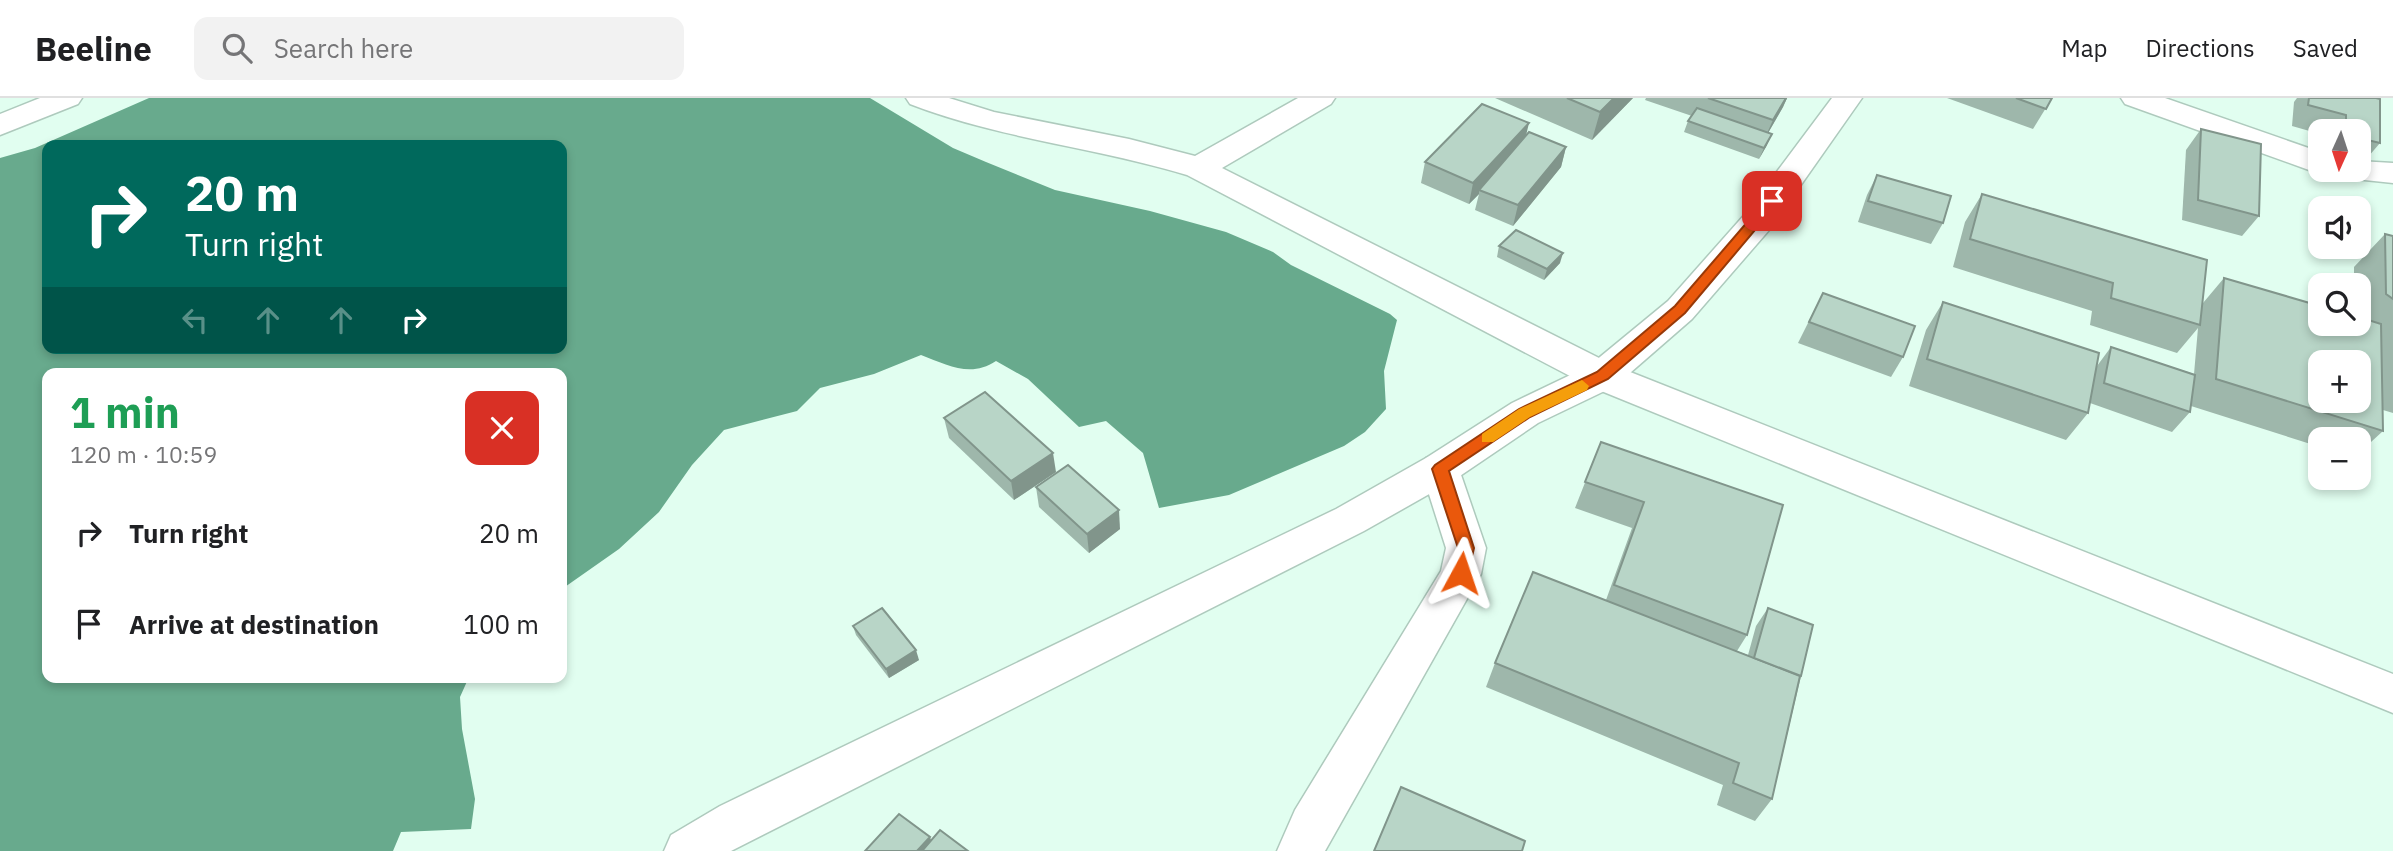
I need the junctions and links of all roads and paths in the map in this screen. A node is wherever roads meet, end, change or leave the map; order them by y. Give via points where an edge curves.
1 (67, 98) edge
2 (920, 98) edge
3 (1320, 98) edge
4 (1847, 98) edge
5 (2136, 98) edge
6 (0, 125) edge
7 (2308, 159) edge
8 (1198, 168) junction
9 (2371, 172) edge
10 (2393, 173) edge
11 (2371, 177) edge
12 (2393, 183) edge
13 (1602, 376) junction
14 (1440, 469) junction
15 (2393, 694) edge
16 (688, 851) edge
17 (1301, 851) edge

1 - 6 street
2 - 8 street via 974,118 1159,155
3 - 8 street
4 - 13 street via 1758,221 1689,300
5 - 7 street
8 - 13 street
9 - 10 street
11 - 12 street
13 - 14 street via 1525,413
13 - 15 street
14 - 16 street via 1350,520 736,822
14 - 17 street via 1466,548 1461,573 1318,814

